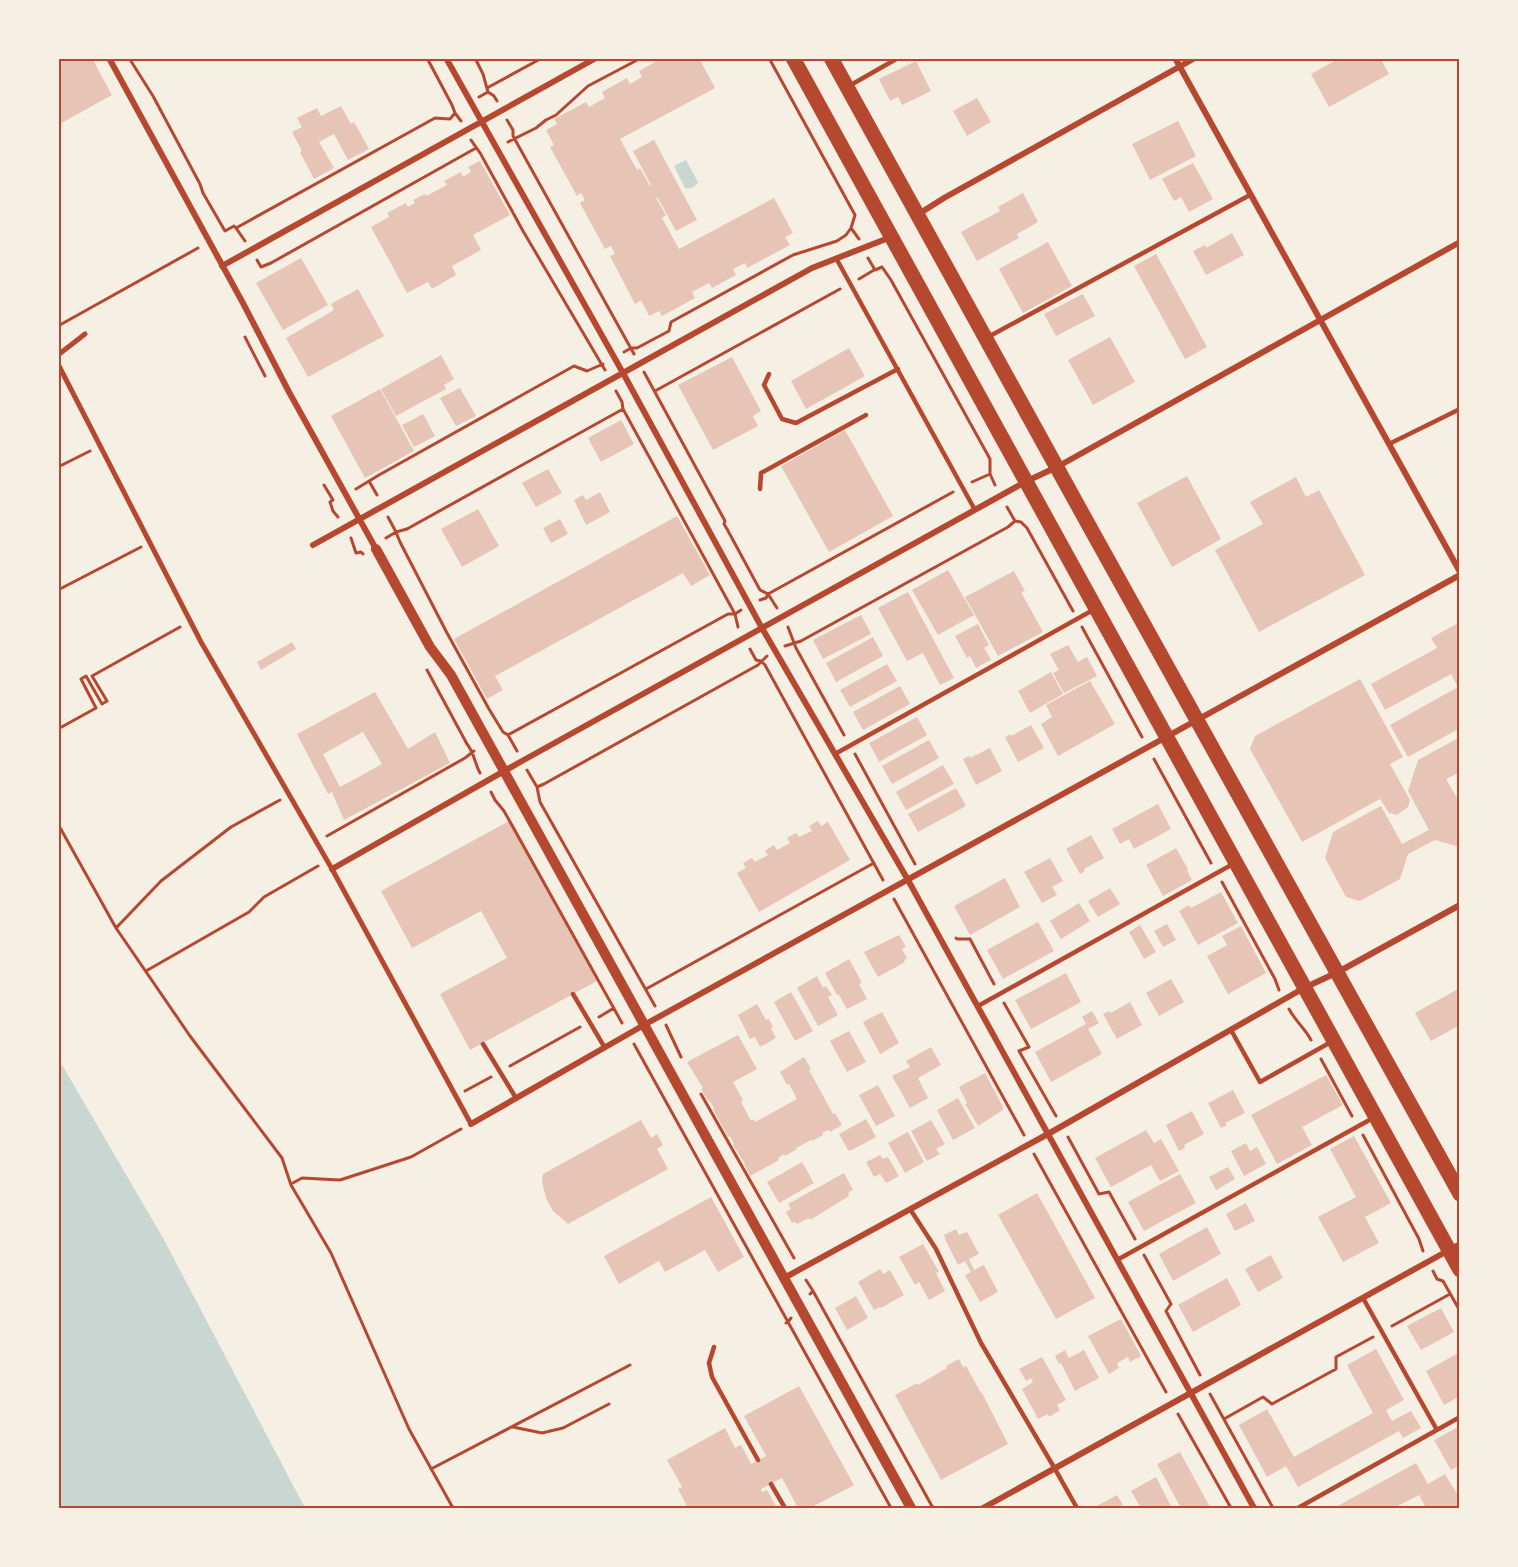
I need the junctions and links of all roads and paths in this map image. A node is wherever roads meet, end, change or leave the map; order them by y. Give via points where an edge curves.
1 (110, 58) edge
2 (129, 58) edge
3 (427, 58) edge
4 (446, 58) edge
5 (542, 58) edge
6 (596, 58) edge
7 (641, 58) edge
8 (769, 58) edge
9 (793, 58) edge
10 (831, 58) edge
11 (898, 58) edge
12 (1175, 58) edge
13 (1195, 58) edge
14 (1179, 67) junction
15 (847, 87) junction
16 (502, 111) junction
17 (455, 113) junction
18 (482, 122) junction
19 (466, 131) junction
20 (514, 138) junction
21 (476, 148) junction
22 (496, 148) junction
23 (482, 156) junction
24 (1250, 195) junction
25 (917, 215) junction
26 (236, 228) junction
27 (851, 228) junction
28 (225, 231) junction
29 (891, 237) junction
30 (209, 242) junction
31 (1460, 242) edge
32 (863, 247) junction
33 (251, 250) junction
34 (836, 258) junction
35 (222, 266) junction
36 (875, 270) junction
37 (850, 284) junction
38 (1319, 320) junction
39 (58, 326) edge
40 (85, 334) dead end
41 (986, 338) junction
42 (631, 348) junction
43 (58, 355) edge
44 (614, 357) junction
45 (58, 364) edge
46 (640, 364) junction
47 (602, 365) junction
48 (898, 369) junction
49 (623, 373) junction
50 (769, 374) dead end
51 (610, 380) junction
52 (655, 391) junction
53 (623, 409) junction
54 (1460, 409) edge
55 (866, 415) dead end
56 (1389, 444) junction
57 (100, 446) junction
58 (1057, 466) junction
59 (58, 467) edge
60 (1027, 481) junction
61 (760, 489) dead end
62 (346, 495) junction
63 (1001, 495) junction
64 (333, 500) dead end
65 (975, 510) junction
66 (360, 519) junction
67 (151, 542) junction
68 (313, 545) dead end
69 (376, 549) joint
70 (1460, 573) edge
71 (59, 590) edge
72 (1096, 609) junction
73 (782, 617) junction
74 (1077, 619) junction
75 (183, 625) dead end
76 (762, 628) junction
77 (744, 638) junction
78 (1196, 719) junction
79 (58, 729) edge
80 (503, 732) junction
81 (1165, 737) junction
82 (488, 741) junction
83 (850, 745) junction
84 (1147, 747) junction
85 (835, 754) junction
86 (522, 761) junction
87 (504, 771) junction
88 (290, 795) junction
89 (58, 824) edge
90 (317, 841) junction
91 (328, 861) junction
92 (874, 863) junction
93 (1235, 863) junction
94 (332, 869) junction
95 (920, 873) junction
96 (1217, 873) junction
97 (908, 880) junction
98 (889, 890) junction
99 (1460, 904) edge
100 (116, 928) junction
101 (951, 930) dead end
102 (146, 971) junction
103 (1338, 972) junction
104 (1304, 988) junction
105 (646, 989) junction
106 (573, 994) dead end
107 (999, 994) junction
108 (1284, 1000) junction
109 (978, 1006) junction
110 (614, 1008) dead end
111 (661, 1016) junction
112 (589, 1022) junction
113 (644, 1025) junction
114 (1231, 1030) junction
115 (1333, 1041) junction
116 (483, 1044) dead end
117 (604, 1048) junction
118 (1317, 1051) junction
119 (682, 1060) dead end
120 (500, 1072) junction
121 (699, 1090) dead end
122 (456, 1096) junction
123 (516, 1098) junction
124 (1375, 1117) junction
125 (471, 1124) junction
126 (1061, 1126) junction
127 (1358, 1126) junction
128 (1048, 1134) junction
129 (1029, 1144) junction
130 (291, 1185) junction
131 (1460, 1194) edge
132 (910, 1209) junction
133 (1140, 1247) junction
134 (1454, 1247) edge
135 (1117, 1260) junction
136 (1428, 1261) junction
137 (800, 1269) junction
138 (1460, 1270) edge
139 (784, 1278) junction
140 (813, 1291) junction
141 (1450, 1294) junction
142 (1363, 1298) junction
143 (800, 1307) junction
144 (1460, 1311) edge
145 (1382, 1332) junction
146 (714, 1347) dead end
147 (630, 1365) dead end
148 (1205, 1386) junction
149 (1191, 1393) junction
150 (609, 1404) dead end
151 (1173, 1404) junction
152 (1460, 1417) edge
153 (1224, 1419) junction
154 (512, 1427) junction
155 (1437, 1430) junction
156 (758, 1460) dead end
157 (431, 1469) junction
158 (1055, 1469) junction
159 (771, 1484) dead end
160 (453, 1509) edge
161 (784, 1509) edge
162 (891, 1509) edge
163 (911, 1509) edge
164 (933, 1509) edge
165 (983, 1509) edge
166 (1077, 1509) edge
167 (1231, 1509) edge
168 (1254, 1509) edge
169 (1273, 1509) edge
170 (1298, 1509) edge

1 - 30 street
2 - 28 path
3 - 17 path
4 - 18 street
5 - 16 path via 487,90
6 - 16 street
7 - 20 path via 588,86 556,115
8 - 27 path via 855,215
9 - 29 main road
10 - 15 main road
11 - 15 lane
12 - 14 street
13 - 14 street
14 - 24 street
14 - 25 street
15 - 25 main road
16 - 18 street
16 - 20 path
17 - 19 path
17 - 26 path via 450,119 435,118
18 - 19 street
18 - 22 street
19 - 21 path
19 - 33 street
20 - 22 path
20 - 42 path
21 - 23 path
21 - 33 path via 261,267
22 - 23 path
22 - 44 street
23 - 47 path
24 - 38 street
24 - 41 lane
25 - 41 main road
26 - 28 path
26 - 33 path
27 - 32 path
27 - 42 path via 837,241 793,255 671,322 669,331
28 - 30 path
29 - 32 street
29 - 60 main road
30 - 35 street
30 - 39 path
31 - 38 street
32 - 34 street
32 - 36 path
33 - 35 street
34 - 37 lane
34 - 46 street
35 - 62 street
36 - 37 path
36 - 63 path via 882,267 891,280 990,459 990,474
37 - 48 lane
37 - 52 path
38 - 56 street
38 - 58 street
40 - 43 street
41 - 58 main road
42 - 44 path
42 - 46 path
44 - 47 path
44 - 49 street
45 - 57 street
46 - 49 street
46 - 52 path
47 - 51 path
47 - 62 path via 587,371 574,366
48 - 50 lane via 796,423 782,419 764,385
48 - 65 lane
49 - 51 street
49 - 76 street
51 - 53 path
51 - 66 street
52 - 73 path via 760,590 768,594
53 - 77 path via 735,614
53 - 80 path via 396,532
54 - 56 lane
55 - 61 lane via 760,473
56 - 70 street
57 - 59 path
57 - 67 street
58 - 60 street
58 - 78 main road
60 - 63 street
60 - 72 main road
62 - 64 path
62 - 66 street
63 - 65 street
63 - 74 path via 1015,521 1028,528
65 - 73 street
66 - 68 street
66 - 69 street
67 - 71 path
67 - 88 street via 201,642
69 - 82 street
70 - 78 street
72 - 74 lane
72 - 81 main road
73 - 76 street
73 - 83 path
74 - 83 lane
74 - 84 path
75 - 79 path via 92,676 106,701 102,704 86,675 81,678 96,708
76 - 77 street
76 - 85 street
77 - 86 street
77 - 92 path via 756,660 765,665
78 - 81 street
78 - 103 main road
80 - 82 path
80 - 86 path
81 - 84 street
81 - 93 main road
82 - 87 street
82 - 90 path via 465,759
83 - 85 lane
83 - 95 path
84 - 95 street
84 - 96 path
85 - 97 street
86 - 87 street
86 - 105 path via 537,787 540,802
87 - 94 street
87 - 113 street
88 - 90 street
88 - 100 path via 231,827 161,880
89 - 100 path
90 - 91 street
91 - 94 street
91 - 102 path
92 - 98 path
92 - 105 path
93 - 96 lane
93 - 104 main road
94 - 122 street
95 - 97 street
96 - 107 lane
96 - 108 path
97 - 98 street
97 - 109 street
98 - 111 street
98 - 129 path
99 - 103 street
100 - 102 path
101 - 107 path via 957,939 970,939
102 - 130 path via 282,1158
103 - 104 street
103 - 131 main road
104 - 108 street
104 - 115 main road
105 - 111 path
106 - 112 lane
107 - 109 lane
107 - 126 path via 1029,1047 1019,1051
108 - 114 street
108 - 118 path
109 - 128 street
110 - 112 path
111 - 113 street
111 - 119 path
112 - 117 lane
112 - 120 path
113 - 117 street
113 - 139 street
114 - 118 lane via 1260,1082
114 - 126 street
115 - 118 lane
115 - 124 main road
116 - 120 lane
117 - 123 street
118 - 127 path
120 - 122 path
120 - 123 lane
121 - 137 path
122 - 125 street
123 - 125 street
124 - 127 lane
124 - 134 main road
125 - 130 path via 411,1157 340,1180 302,1178
126 - 128 street
126 - 133 path via 1099,1194 1109,1192
127 - 133 lane
127 - 136 path
128 - 129 street
128 - 135 street
129 - 132 street
129 - 151 path
130 - 157 path via 331,1253
132 - 137 street
132 - 158 lane via 936,1249 981,1343
133 - 135 lane
133 - 148 path via 1171,1304 1166,1311
134 - 136 street
134 - 138 main road
135 - 149 street
136 - 141 path
136 - 142 street
137 - 139 street
137 - 140 path
139 - 143 street
140 - 143 path
140 - 164 path
141 - 144 path
141 - 145 path
142 - 145 lane
142 - 148 street
143 - 162 path via 788,1322
143 - 163 street
145 - 153 path via 1336,1357 1336,1369 1272,1404 1263,1397
145 - 155 lane
146 - 156 lane via 709,1363 712,1377
147 - 154 path
148 - 149 street
148 - 153 path
149 - 151 street
149 - 168 street
150 - 154 path via 563,1428 542,1434
151 - 158 street
151 - 167 path
152 - 155 lane
153 - 169 path
154 - 157 path
155 - 170 lane
157 - 160 path
158 - 165 street
158 - 166 lane
159 - 161 lane

